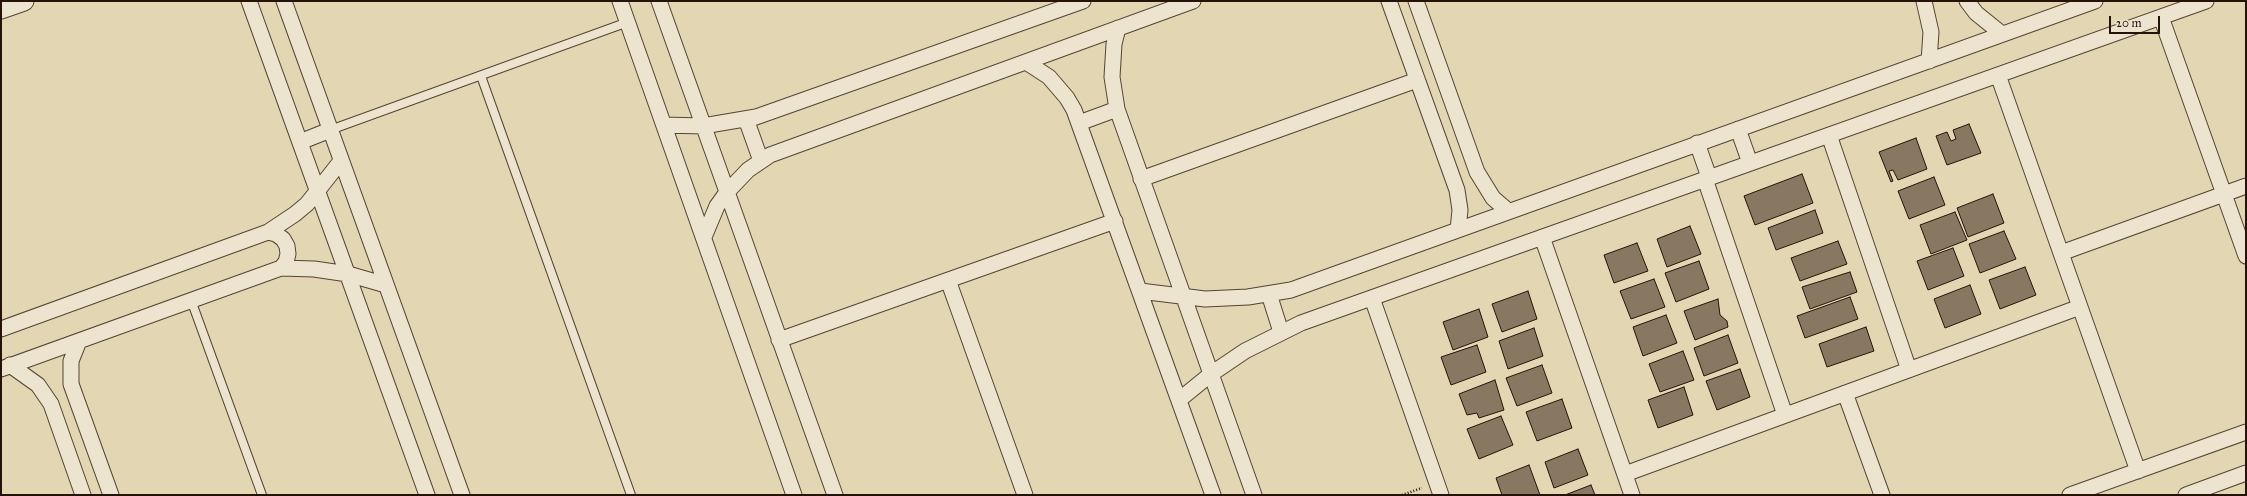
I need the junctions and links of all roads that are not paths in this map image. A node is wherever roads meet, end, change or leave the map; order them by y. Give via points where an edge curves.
1 (24, 1) edge
2 (249, 1) edge
3 (284, 1) edge
4 (620, 1) edge
5 (659, 1) edge
6 (1083, 1) edge
7 (1193, 1) edge
8 (1389, 1) edge
9 (1416, 1) edge
10 (1967, 1) edge
11 (2096, 1) edge
12 (2206, 1) edge
13 (1926, 2) edge
14 (1, 9) edge
15 (2161, 17) junction
16 (628, 22) junction
17 (1118, 28) junction
18 (2002, 34) junction
19 (1929, 60) junction
20 (1026, 62) junction
21 (1998, 75) junction
22 (481, 76) junction
23 (1418, 80) junction
24 (1117, 109) junction
25 (746, 119) junction
26 (1079, 123) junction
27 (664, 125) junction
28 (703, 126) junction
29 (1738, 129) junction
30 (330, 130) junction
31 (1829, 135) junction
32 (300, 142) junction
33 (1697, 143) junction
34 (342, 161) junction
35 (761, 161) junction
36 (1750, 163) junction
37 (1477, 172) junction
38 (1707, 178) junction
39 (1142, 179) junction
40 (1454, 181) junction
41 (2246, 186) edge
42 (318, 192) junction
43 (727, 192) junction
44 (2224, 194) junction
45 (1508, 212) junction
46 (1115, 221) junction
47 (1458, 230) junction
48 (268, 232) junction
49 (704, 237) junction
50 (1542, 237) junction
51 (2061, 253) junction
52 (2246, 256) edge
53 (281, 268) junction
54 (348, 274) junction
55 (948, 280) junction
56 (386, 285) junction
57 (1140, 291) junction
58 (1269, 294) junction
59 (1184, 297) junction
60 (1372, 298) junction
61 (191, 300) junction
62 (2080, 307) junction
63 (1, 329) edge
64 (1281, 332) junction
65 (779, 340) junction
66 (79, 341) junction
67 (6, 367) edge
68 (1908, 370) junction
69 (1211, 374) junction
70 (1846, 393) junction
71 (1179, 400) junction
72 (1786, 415) junction
73 (2246, 432) edge
74 (2138, 471) junction
75 (1625, 474) junction
76 (2246, 474) edge
77 (1439, 489) edge
78 (83, 495) edge
79 (111, 495) edge
80 (262, 495) edge
81 (427, 495) edge
82 (462, 495) edge
83 (631, 495) edge
84 (794, 495) edge
85 (835, 495) edge
86 (1025, 495) edge
87 (1213, 495) edge
88 (1254, 495) edge
89 (1632, 495) edge
90 (1882, 495) edge
91 (2070, 495) edge
92 (2186, 495) edge

1 - 14 street
2 - 32 street
3 - 30 street
4 - 16 street
5 - 28 street
6 - 25 street
7 - 17 street
8 - 23 street
9 - 37 street
10 - 18 street via 1976,13
11 - 18 street
12 - 15 street
13 - 19 street via 1931,32
15 - 21 street
15 - 44 street
16 - 22 lane
16 - 27 street
17 - 20 street
17 - 24 street via 1112,60
18 - 19 street
19 - 29 street
20 - 26 street via 1038,68 1059,87
20 - 35 street via 786,148
21 - 31 street
21 - 51 street
22 - 30 lane
22 - 83 lane
23 - 39 street
23 - 40 street
24 - 26 street
24 - 39 street
25 - 28 street
25 - 35 street
26 - 46 street
27 - 28 street
27 - 49 street
28 - 43 street
29 - 33 street
29 - 36 street
30 - 32 street
30 - 34 street
31 - 36 street
31 - 68 street
32 - 42 street
33 - 38 street
33 - 45 street
34 - 42 street
34 - 56 street
35 - 43 street
36 - 38 street
37 - 40 street
37 - 45 street via 1493,198
38 - 50 street
38 - 72 street
39 - 59 street
40 - 47 street via 1460,210
41 - 44 street
42 - 48 street via 295,214
42 - 54 street
43 - 49 street via 714,211
43 - 65 street
44 - 51 street
44 - 52 street
45 - 47 street
46 - 55 street
46 - 57 street
47 - 58 street via 1291,290
48 - 53 street via 279,236 287,246 287,258
48 - 63 street
49 - 84 street
50 - 60 street
50 - 75 street
51 - 62 street
53 - 54 street
53 - 61 street
54 - 56 street
54 - 81 street
55 - 65 street
55 - 86 street
56 - 82 street
57 - 59 street
57 - 71 street
58 - 59 street via 1226,298
58 - 64 street
59 - 69 street
60 - 64 street
60 - 77 street
61 - 66 street
61 - 80 lane
62 - 68 street
62 - 74 street
64 - 69 street via 1245,351
65 - 85 street
66 - 67 street
66 - 79 street via 71,361 71,384
67 - 78 street via 33,382 51,404
68 - 70 street
69 - 71 street
69 - 88 street
70 - 72 street
70 - 90 street
71 - 87 street
72 - 75 street
73 - 74 street
74 - 91 street
75 - 89 street
76 - 92 street

